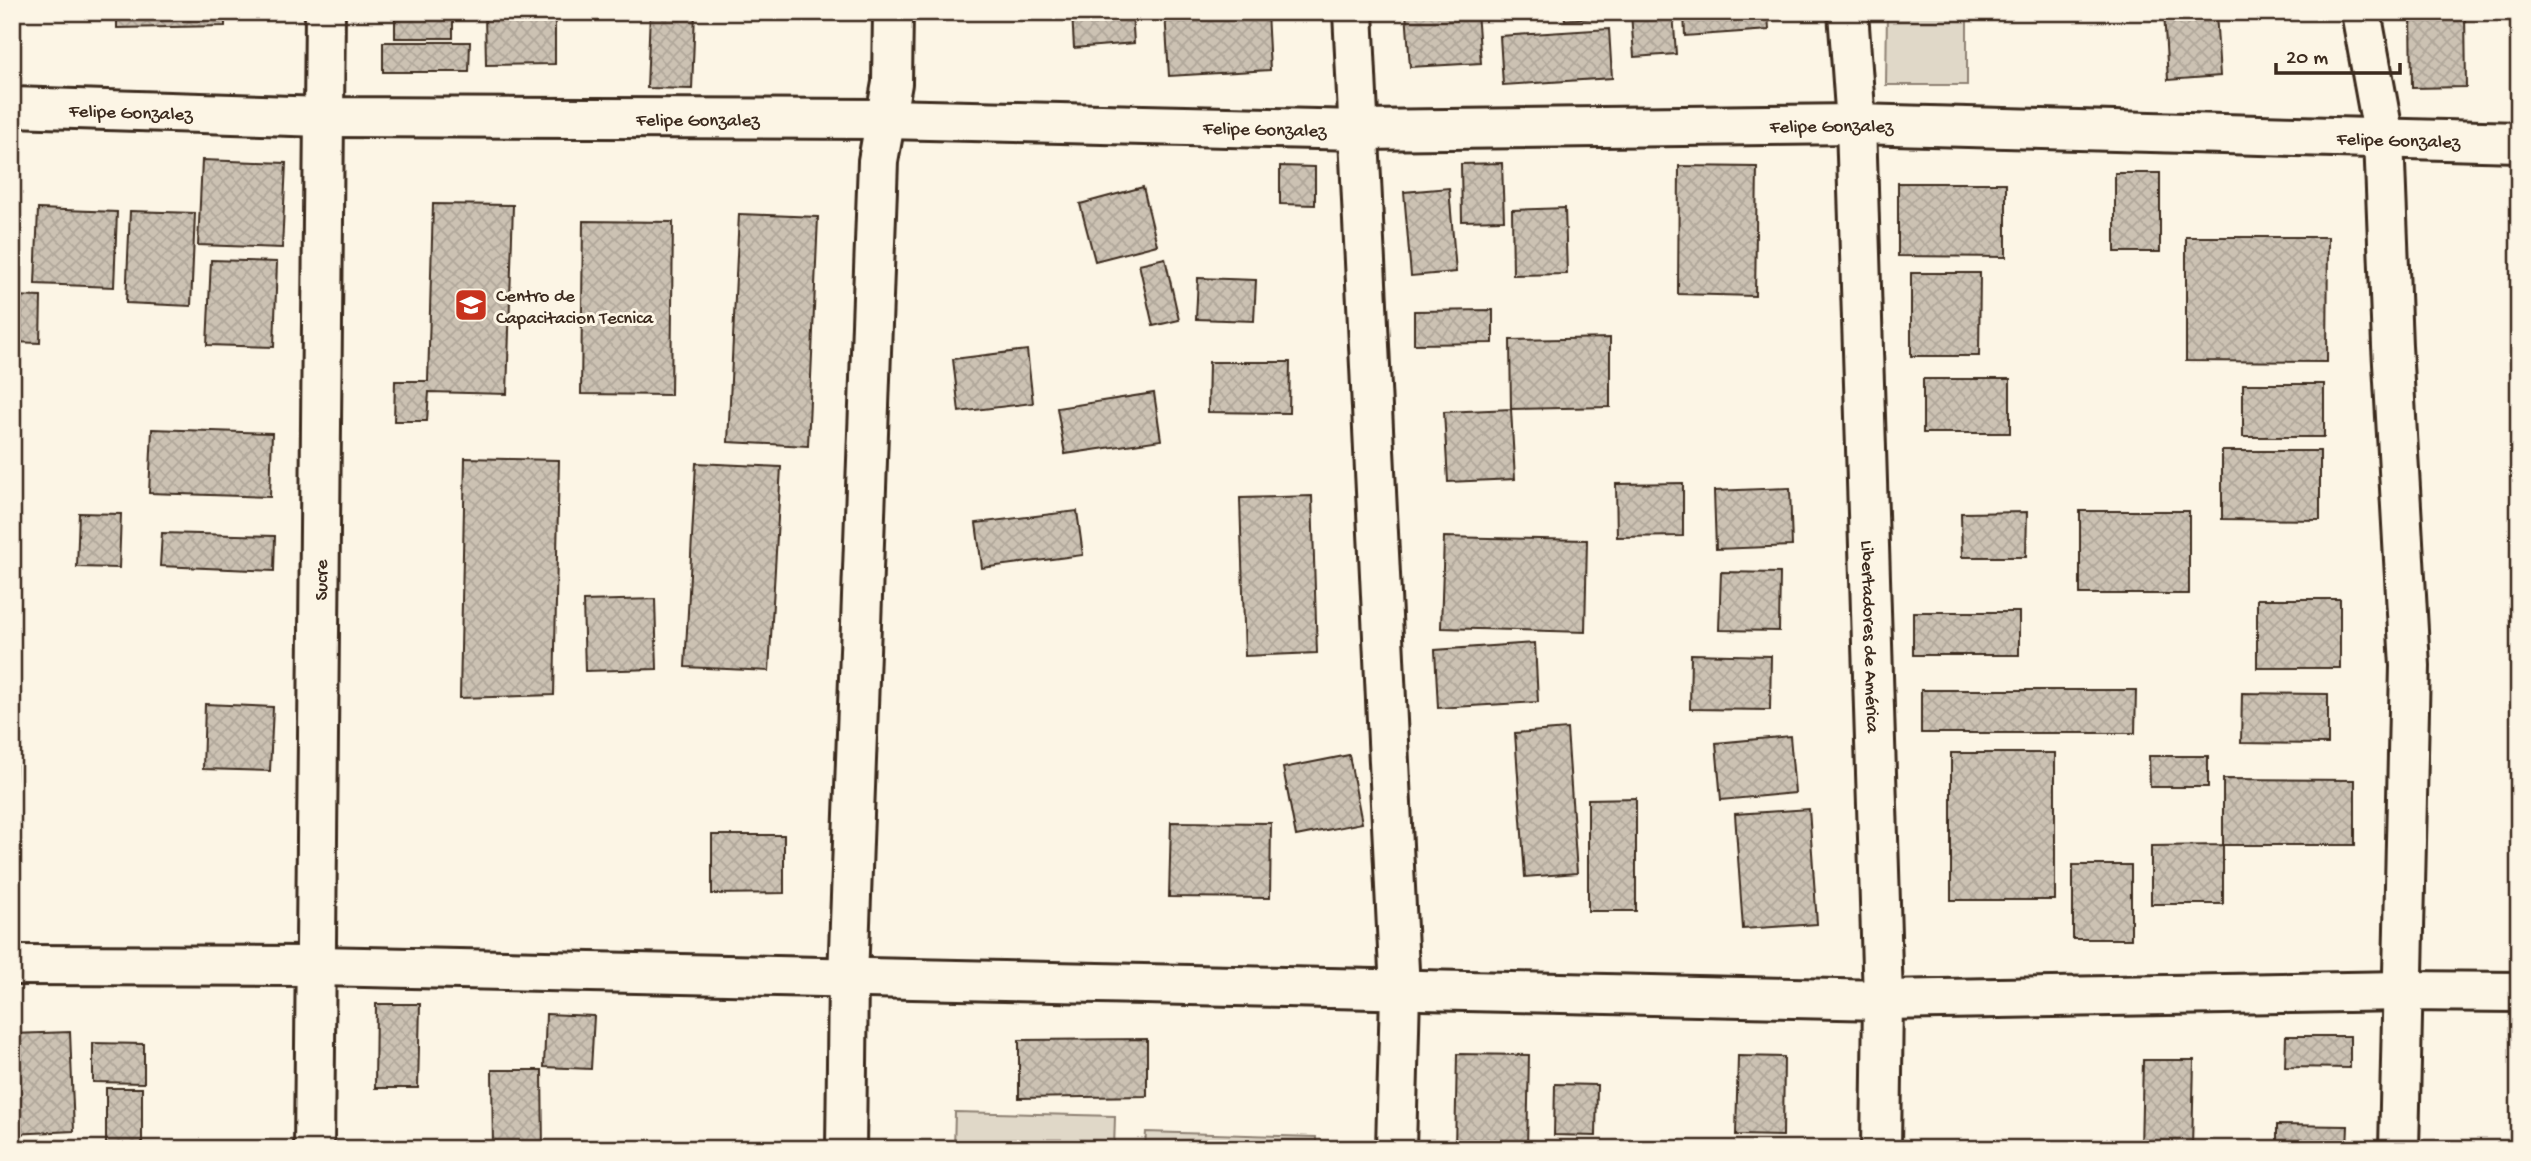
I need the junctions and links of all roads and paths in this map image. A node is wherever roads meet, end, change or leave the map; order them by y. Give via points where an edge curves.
1 (326, 12) edge
2 (893, 12) edge
3 (1353, 12) edge
4 (1848, 12) edge
5 (2361, 12) edge
6 (12, 107) edge
7 (323, 117) junction
8 (885, 119) junction
9 (1856, 124) junction
10 (1360, 130) junction
11 (2384, 138) junction
12 (2519, 142) edge
13 (12, 965) edge
14 (317, 966) junction
15 (848, 978) junction
16 (1400, 991) junction
17 (2402, 991) junction
18 (2519, 992) edge
19 (1883, 1000) junction
20 (314, 1149) edge
21 (846, 1149) edge
22 (1396, 1149) edge
23 (1881, 1149) edge
24 (2399, 1149) edge

1 - 7 street, Sucre
2 - 8 street via 892,83
3 - 10 street
4 - 9 street, Libertadores de América
5 - 11 street
6 - 7 street, Felipe Gonzalez
7 - 8 street, Felipe Gonzalez
7 - 14 street, Sucre
8 - 10 street, Felipe Gonzalez
8 - 15 street via 878,161
9 - 10 street, Felipe Gonzalez
9 - 11 street, Felipe Gonzalez
9 - 19 street, Libertadores de América
10 - 16 street
11 - 12 street, Felipe Gonzalez
11 - 17 street via 2410,666
13 - 14 street
14 - 15 street
14 - 20 street, Sucre
15 - 16 street
15 - 21 street
16 - 19 street
16 - 22 street
17 - 18 street
17 - 19 street
17 - 24 street
19 - 23 street, Libertadores de América

